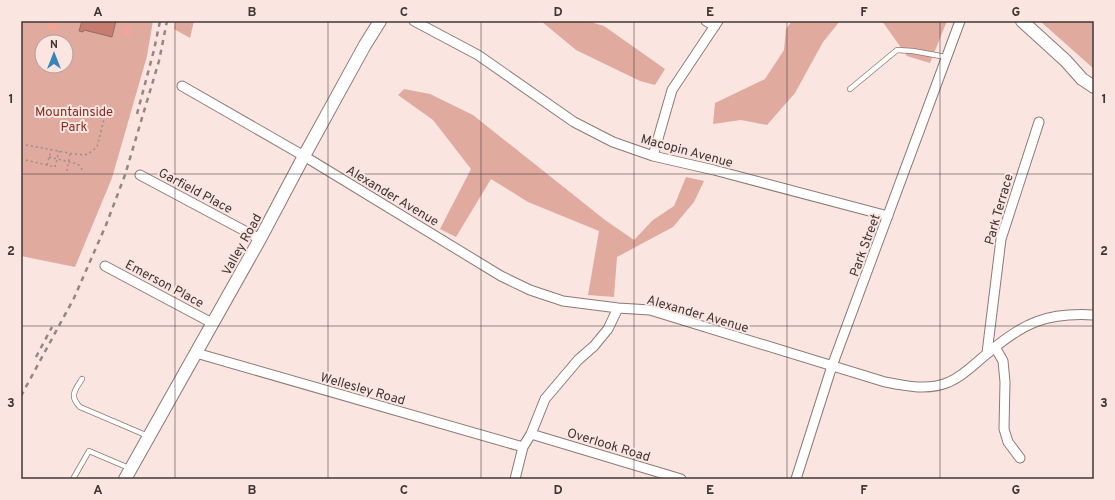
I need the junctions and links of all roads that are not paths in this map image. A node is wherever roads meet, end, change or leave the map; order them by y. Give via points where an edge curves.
1 (380, 21) edge
2 (414, 21) edge
3 (706, 21) edge
4 (960, 21) edge
5 (1022, 21) edge
6 (717, 24) edge
7 (946, 57) junction
8 (1082, 79) junction
9 (182, 86) dead end
10 (1094, 87) edge
11 (850, 89) dead end
12 (1094, 96) edge
13 (1039, 122) dead end
14 (304, 156) junction
15 (652, 156) junction
16 (140, 175) dead end
17 (888, 216) junction
18 (260, 239) junction
19 (105, 266) dead end
20 (618, 308) junction
21 (1094, 315) edge
22 (212, 324) junction
23 (991, 350) junction
24 (196, 353) junction
25 (832, 366) junction
26 (82, 379) dead end
27 (531, 434) junction
28 (150, 437) junction
29 (523, 447) junction
30 (1020, 458) dead end
31 (128, 474) edge
32 (74, 479) edge
33 (515, 479) edge
34 (681, 479) edge
35 (796, 479) edge

1 - 14 main road, Valley Road
2 - 15 street, Macopin Avenue via 478,55 574,122 613,142
3 - 6 street
4 - 7 street, Park Street
5 - 8 main road
6 - 15 street via 672,90
7 - 11 lane via 897,50
7 - 17 street, Park Street
8 - 10 main road
8 - 12 main road
9 - 14 street, Alexander Avenue
13 - 23 street, Park Terrace via 1001,239
14 - 18 main road, Valley Road
14 - 20 street, Alexander Avenue via 501,276 530,290 563,301
15 - 17 street, Macopin Avenue
16 - 18 street, Garfield Place
17 - 25 street, Park Street
18 - 22 main road, Valley Road
19 - 22 street, Emerson Place
20 - 25 street, Alexander Avenue via 650,310
20 - 27 street via 608,329 546,398
21 - 23 street, Alexander Avenue via 1078,314 1038,320 1020,329
22 - 24 main road, Valley Road
23 - 25 street, Alexander Avenue via 958,377 948,383 930,387 885,382
23 - 30 street via 1003,361 1004,429 1008,442
24 - 28 main road, Valley Road
24 - 29 street, Wellesley Road
25 - 35 street, Park Street
26 - 28 lane via 74,392 76,403 80,407
27 - 29 street
27 - 34 street, Overlook Road
28 - 31 main road, Valley Road
29 - 33 street
31 - 32 lane via 89,451

